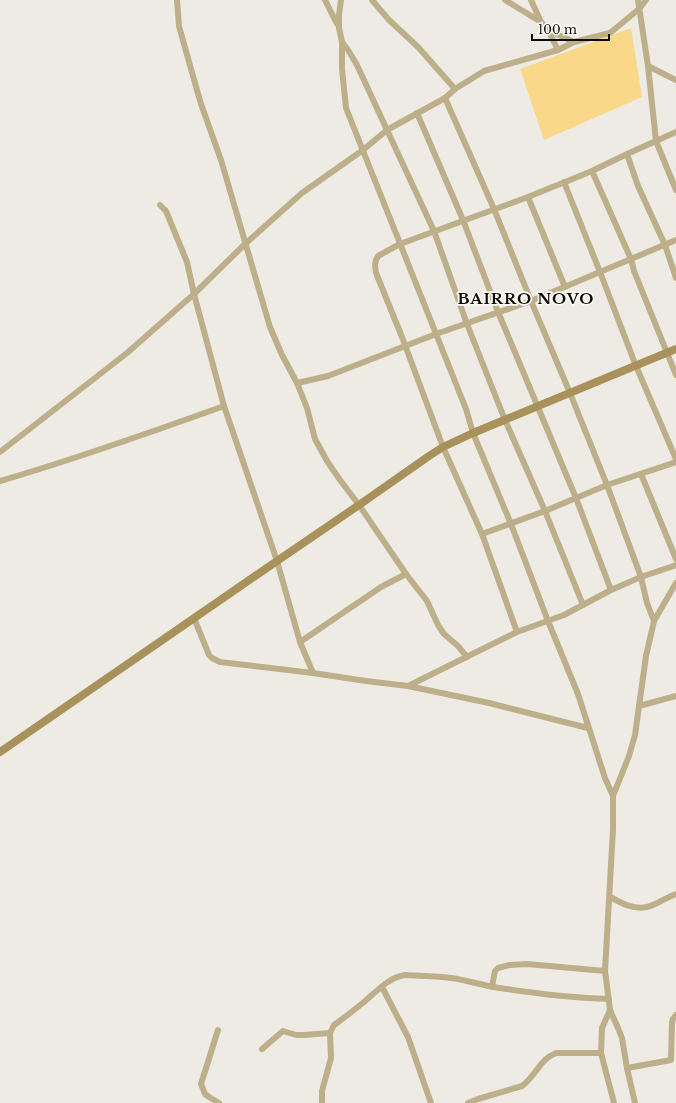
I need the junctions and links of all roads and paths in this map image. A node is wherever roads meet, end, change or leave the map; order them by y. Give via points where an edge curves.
1 (177, 0) edge
2 (325, 0) edge
3 (341, 0) edge
4 (372, 0) edge
5 (505, 0) edge
6 (531, 0) edge
7 (638, 0) edge
8 (646, 0) edge
9 (639, 9) junction
10 (541, 22) junction
11 (339, 28) junction
12 (548, 30) junction
13 (342, 42) junction
14 (574, 42) junction
15 (558, 50) junction
16 (648, 66) junction
17 (676, 80) edge
18 (455, 89) junction
19 (445, 98) junction
20 (417, 113) junction
21 (387, 130) junction
22 (676, 133) edge
23 (656, 141) junction
24 (363, 150) junction
25 (627, 154) junction
26 (592, 171) junction
27 (564, 182) junction
28 (676, 190) edge
29 (528, 197) junction
30 (160, 205) dead end
31 (494, 209) junction
32 (463, 220) junction
33 (434, 231) junction
34 (676, 240) edge
35 (245, 244) junction
36 (400, 244) junction
37 (665, 245) junction
38 (630, 259) junction
39 (600, 272) junction
40 (676, 278) edge
41 (565, 287) junction
42 (194, 294) junction
43 (531, 301) junction
44 (498, 312) junction
45 (467, 324) junction
46 (436, 334) junction
47 (405, 346) junction
48 (676, 348) edge
49 (667, 352) junction
50 (636, 366) junction
51 (676, 375) edge
52 (297, 383) junction
53 (570, 393) junction
54 (224, 406) junction
55 (538, 406) junction
56 (505, 420) junction
57 (474, 434) junction
58 (443, 447) junction
59 (0, 452) edge
60 (676, 459) edge
61 (676, 462) edge
62 (641, 474) junction
63 (0, 481) edge
64 (607, 485) junction
65 (576, 498) junction
66 (359, 505) junction
67 (545, 511) junction
68 (512, 524) junction
69 (482, 534) junction
70 (676, 559) edge
71 (277, 561) junction
72 (676, 565) edge
73 (406, 574) junction
74 (640, 577) junction
75 (676, 583) edge
76 (611, 590) junction
77 (583, 605) junction
78 (194, 618) junction
79 (548, 621) junction
80 (654, 621) junction
81 (516, 632) junction
82 (300, 642) junction
83 (467, 657) junction
84 (313, 673) junction
85 (408, 686) junction
86 (676, 696) edge
87 (639, 706) junction
88 (588, 728) junction
89 (0, 752) edge
90 (612, 796) junction
91 (676, 894) edge
92 (610, 897) junction
93 (605, 971) junction
94 (492, 986) junction
95 (382, 988) junction
96 (609, 1000) junction
97 (610, 1010) junction
98 (676, 1015) edge
99 (218, 1030) dead end
100 (330, 1033) junction
101 (262, 1049) dead end
102 (602, 1053) junction
103 (673, 1060) edge
104 (627, 1068) junction
105 (219, 1103) edge
106 (322, 1103) edge
107 (431, 1103) edge
108 (468, 1103) edge
109 (614, 1103) edge
110 (635, 1103) edge

1 - 35 street via 179,26
2 - 11 street
3 - 11 street
4 - 18 street
5 - 10 street
6 - 10 street
7 - 9 street
8 - 9 street
9 - 14 street via 610,34
9 - 16 street
10 - 12 street
11 - 13 street
12 - 14 street
12 - 15 street
13 - 21 street via 357,65
13 - 24 street via 346,108
14 - 15 street
15 - 18 street via 484,71
16 - 17 street
16 - 23 street
18 - 19 street
19 - 20 street
19 - 31 street
20 - 21 street
20 - 32 street
21 - 24 street
21 - 33 street
22 - 23 street
23 - 25 street
23 - 28 street
24 - 35 street via 302,193
24 - 36 street
25 - 26 street
25 - 37 street via 638,186
26 - 27 street
26 - 38 street
27 - 29 street
27 - 39 street
29 - 31 street
29 - 41 street
30 - 42 street via 166,211 187,262
31 - 32 street
31 - 43 street
32 - 33 street
32 - 44 street
33 - 36 street
33 - 45 street
34 - 37 street
35 - 42 street
35 - 52 street via 270,327
36 - 46 street
36 - 47 street via 378,256 374,265
37 - 38 street
37 - 40 street
38 - 39 street
38 - 49 street
39 - 41 street
39 - 50 street
41 - 43 street
42 - 54 street
42 - 59 street via 127,353
43 - 44 street
43 - 53 street
44 - 45 street
44 - 55 street
45 - 46 street
45 - 56 street
46 - 47 street
46 - 57 street
47 - 52 street via 328,376
47 - 58 street
48 - 49 street
49 - 50 street
49 - 51 street
50 - 53 street
50 - 60 street
52 - 66 street via 315,438 327,461
53 - 55 street
53 - 64 street
54 - 63 street via 62,463
54 - 71 street
55 - 56 street
55 - 65 street
56 - 57 street
56 - 67 street
57 - 58 street
57 - 68 street
58 - 66 street
58 - 69 street
61 - 62 street
62 - 64 street
62 - 70 street
64 - 65 street
64 - 74 street
65 - 67 street
65 - 76 street
66 - 71 street
66 - 73 street
67 - 68 street
67 - 77 street
68 - 69 street
68 - 79 street
69 - 81 street
71 - 78 street
71 - 82 street
72 - 74 street
73 - 82 street via 381,587
73 - 83 street via 427,601 444,634
74 - 76 street
74 - 80 street
75 - 80 street
76 - 77 street
77 - 79 street
78 - 84 street via 209,655 215,660
78 - 89 street
79 - 81 street
79 - 88 street via 578,694
80 - 87 street
81 - 83 street
82 - 84 street
83 - 85 street
84 - 85 street
85 - 88 street
86 - 87 street
87 - 90 street via 629,756
88 - 90 street
90 - 92 street
91 - 92 street via 646,907 636,908
92 - 93 street
93 - 94 street via 527,964 510,965 495,971
93 - 96 street
94 - 95 street via 449,978 405,975 391,980
94 - 96 street
95 - 100 street via 334,1025
95 - 107 street via 408,1037
96 - 97 street
97 - 102 street via 602,1028
97 - 104 street via 622,1038
98 - 103 street via 672,1022
99 - 105 street via 201,1084 205,1094
100 - 101 street via 296,1035 283,1031
100 - 106 street via 331,1058 322,1091
102 - 108 street via 556,1053 543,1061 522,1086
102 - 109 street
103 - 104 street
104 - 110 street

